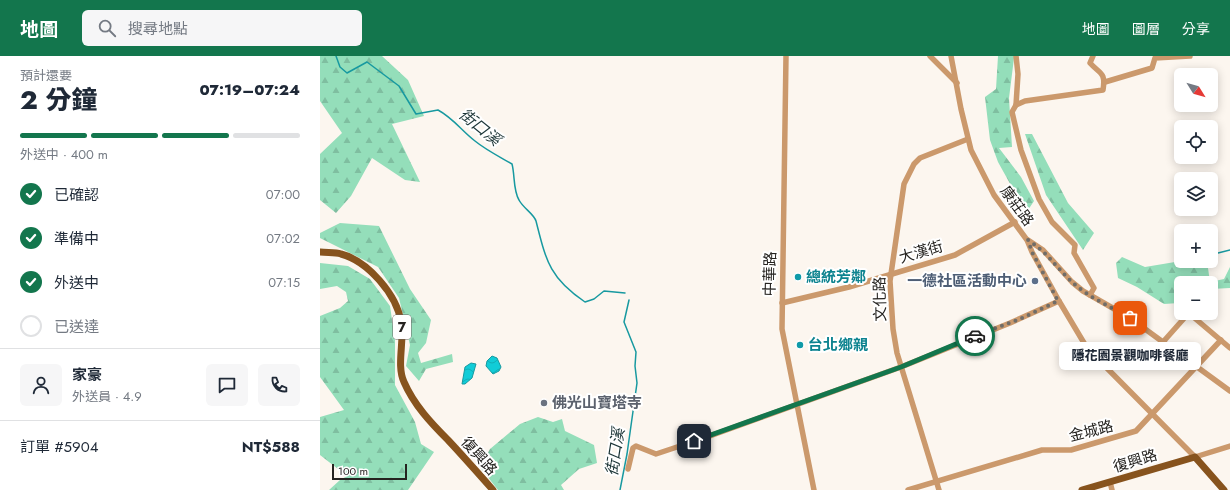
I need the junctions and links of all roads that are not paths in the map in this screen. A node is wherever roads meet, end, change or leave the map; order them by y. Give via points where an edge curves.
1 (786, 56) edge
2 (930, 56) edge
3 (951, 56) edge
4 (1016, 56) edge
5 (1093, 56) edge
6 (1190, 56) edge
7 (1104, 82) junction
8 (957, 84) junction
9 (1016, 105) junction
10 (968, 139) junction
11 (1015, 222) junction
12 (1028, 240) junction
13 (320, 252) edge
14 (891, 273) junction
15 (1090, 295) junction
16 (1058, 301) junction
17 (782, 303) junction
18 (1221, 340) junction
19 (1162, 342) junction
20 (1230, 348) edge
21 (901, 367) junction
22 (1196, 367) junction
23 (1230, 391) edge
24 (796, 405) junction
25 (1152, 415) junction
26 (1230, 446) edge
27 (1195, 457) junction
28 (628, 469) dead end
29 (936, 481) junction
30 (1110, 482) junction
31 (493, 490) edge
32 (814, 490) edge
33 (908, 490) edge
34 (939, 490) edge
35 (1082, 490) edge
36 (1112, 490) edge
37 (1224, 490) edge

1 - 17 street, 中華路
2 - 8 street
3 - 8 street, 康莊路
4 - 9 street
5 - 7 street via 1090,63 1103,74
6 - 7 street via 1155,58 1152,68
7 - 9 street via 1103,90 1025,101
8 - 10 street, 康莊路
9 - 15 street via 1012,112 1021,150 1039,199 1052,222 1074,245 1074,253 1094,288
10 - 11 street, 康莊路 via 994,195
10 - 14 street, 文化路 via 920,158 914,164 904,184
11 - 12 street, 康莊路
11 - 14 street, 大漢街 via 960,253
12 - 15 street via 1043,250 1072,282
12 - 16 street, 康莊路
13 - 31 main road, 復興路 / 7 via 349,256 385,285 402,322 403,381 426,418
14 - 17 street, 大漢街 via 849,287
14 - 21 street, 文化路 via 893,329
15 - 19 street via 1130,318
16 - 21 street
16 - 25 street, 康莊路 via 1087,348
17 - 24 street, 中華路 via 782,329
18 - 19 street via 1191,315 1187,315
18 - 20 street
18 - 22 street, 金城路
19 - 22 street
21 - 24 street
21 - 29 street, 文化路
22 - 23 street
22 - 25 street, 金城路
24 - 28 street via 656,454 636,446 633,448
24 - 32 street, 中華路
25 - 27 street, 康莊路
25 - 29 street, 金城路 via 1131,433 1071,450 1042,450
26 - 27 street
27 - 30 main road, 復興路
27 - 37 main road
29 - 33 street, 金城路
29 - 34 street, 文化路
30 - 35 main road, 復興路
30 - 36 street

